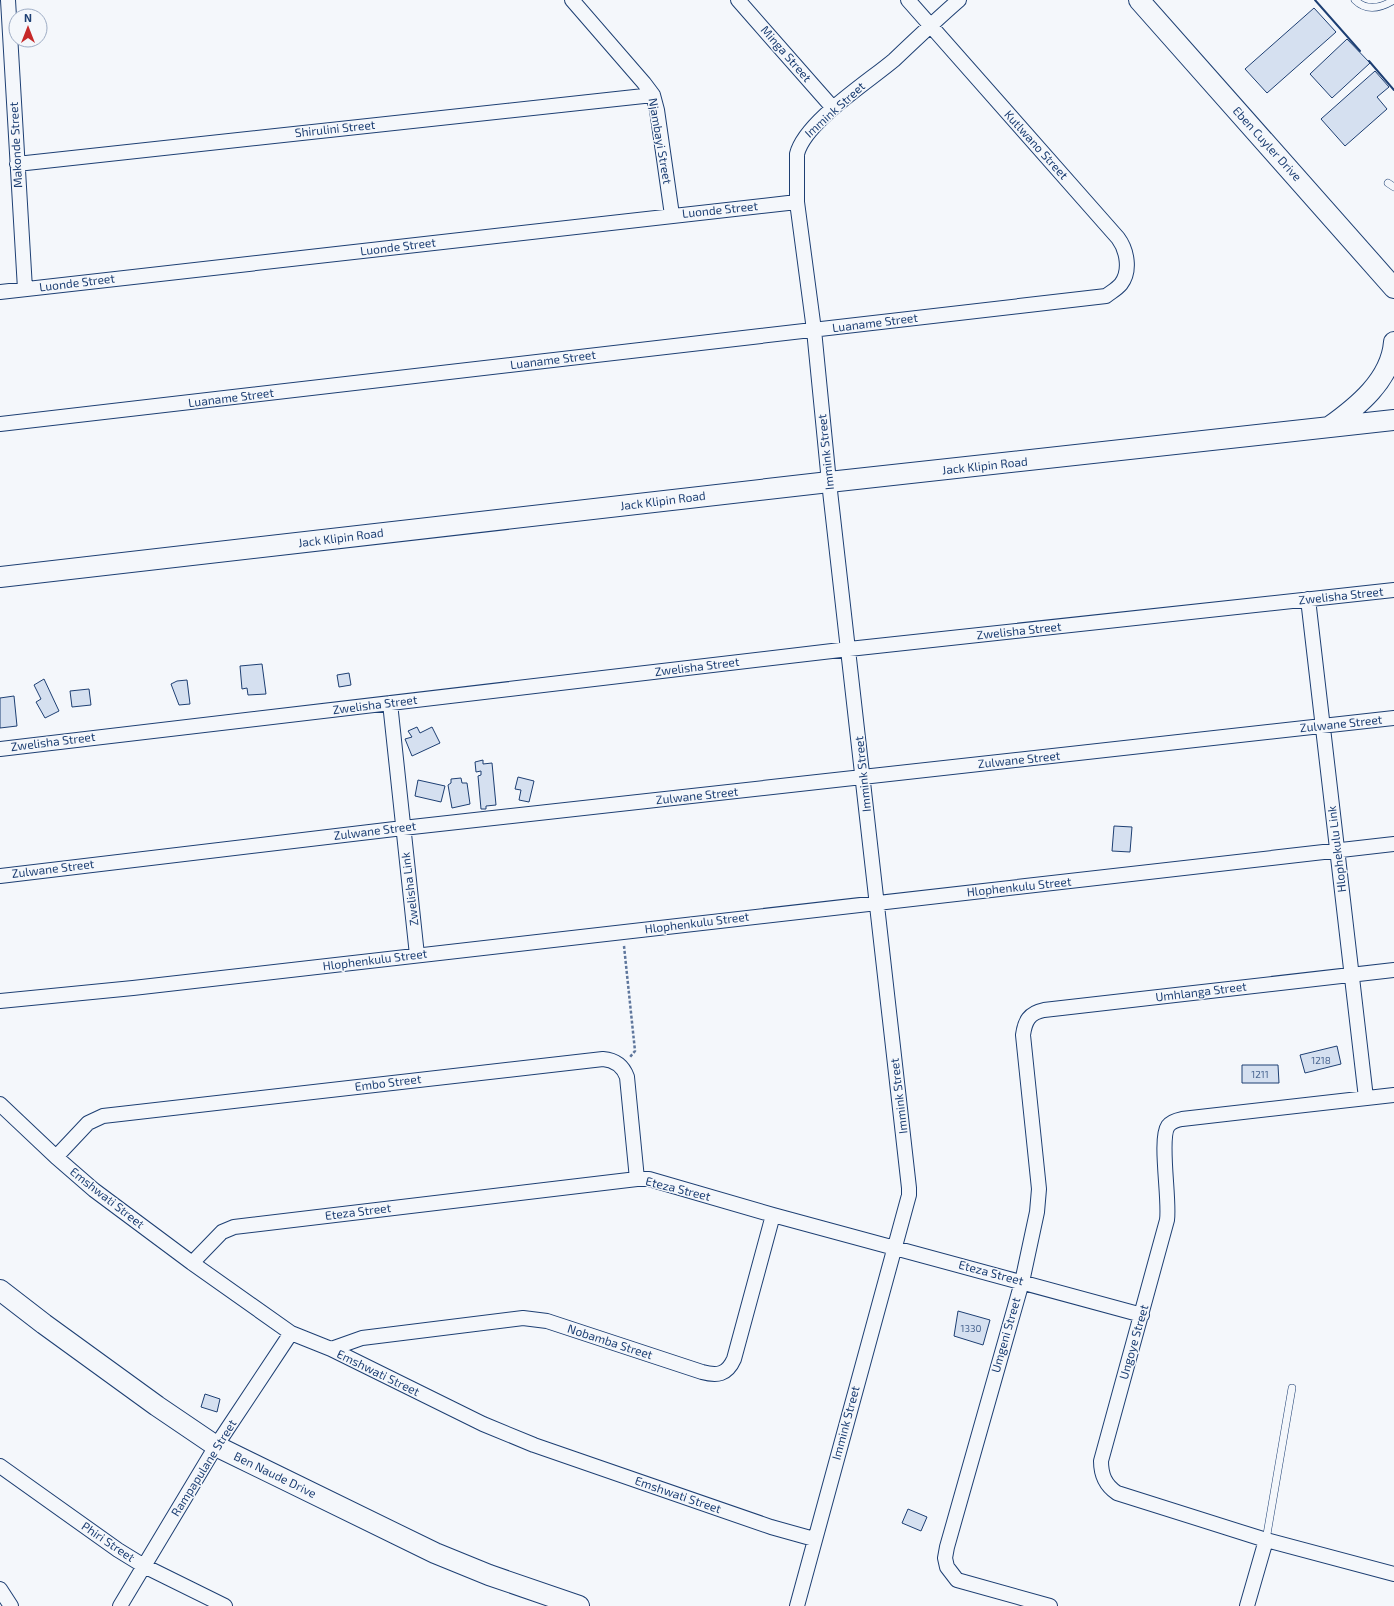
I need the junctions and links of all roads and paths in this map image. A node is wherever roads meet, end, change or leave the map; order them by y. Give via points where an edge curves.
1 (8, 0) edge
2 (572, 0) edge
3 (738, 0) edge
4 (908, 0) edge
5 (958, 0) edge
6 (1139, 0) edge
7 (1355, 0) edge
8 (1394, 0) edge
9 (930, 25) junction
10 (653, 95) junction
11 (834, 108) junction
12 (17, 164) junction
13 (797, 202) junction
14 (672, 215) junction
15 (1392, 286) edge
16 (25, 289) junction
17 (0, 292) edge
18 (1106, 296) joint
19 (1394, 306) edge
20 (814, 330) junction
21 (1394, 342) edge
22 (1394, 420) edge
23 (0, 424) edge
24 (1327, 429) junction
25 (829, 482) junction
26 (0, 577) edge
27 (1394, 590) edge
28 (1308, 600) junction
29 (849, 649) junction
30 (390, 703) junction
31 (1394, 718) edge
32 (1323, 726) junction
33 (0, 749) edge
34 (863, 777) junction
35 (403, 828) junction
36 (1394, 844) edge
37 (1338, 850) junction
38 (0, 876) edge
39 (877, 903) junction
40 (623, 932) junction
41 (417, 955) junction
42 (1394, 970) edge
43 (1352, 975) junction
44 (0, 1001) edge
45 (1023, 1035) joint
46 (622, 1067) junction
47 (1394, 1095) edge
48 (1366, 1098) junction
49 (0, 1104) edge
50 (56, 1157) junction
51 (637, 1179) junction
52 (773, 1215) junction
53 (894, 1246) junction
54 (192, 1263) junction
55 (1022, 1282) junction
56 (0, 1290) edge
57 (1142, 1315) junction
58 (291, 1333) junction
59 (331, 1349) junction
60 (1292, 1388) dead end
61 (216, 1446) junction
62 (0, 1466) edge
63 (814, 1539) junction
64 (1266, 1540) junction
65 (144, 1566) junction
66 (1394, 1574) edge
67 (0, 1589) edge
68 (11, 1606) edge
69 (120, 1606) edge
70 (225, 1606) edge
71 (579, 1606) edge
72 (796, 1606) edge
73 (1050, 1606) edge
74 (1247, 1606) edge

1 - 12 street, Makonde Street
2 - 10 street, Njambayi Street via 627,61
3 - 11 street, Minga Street
4 - 9 street, Kutlwano Street
5 - 9 street, Immink Street
6 - 15 street, Eben Cuyler Drive
7 - 8 lane via 1373,9
9 - 11 street, Immink Street via 893,60
9 - 18 street, Kutlwano Street via 1124,245 1127,257 1122,282
10 - 12 street, Shirulini Street
10 - 14 street, Njambayi Street
11 - 13 street, Immink Street via 808,132 799,147 796,160
12 - 16 street, Makonde Street
13 - 14 street, Luonde Street
13 - 20 street, Immink Street
14 - 16 street, Luonde Street
15 - 19 street
16 - 17 street, Luonde Street
18 - 20 street, Luaname Street
20 - 23 street, Luaname Street
20 - 25 street, Immink Street
21 - 24 street via 1389,364 1364,399
22 - 24 street
24 - 25 street, Jack Klipin Road
25 - 26 street, Jack Klipin Road
25 - 29 street, Immink Street
27 - 28 street, Zwelisha Street
28 - 29 street, Zwelisha Street
28 - 32 street, Hlophekulu Link
29 - 30 street, Zwelisha Street
29 - 34 street, Immink Street
30 - 33 street, Zwelisha Street
30 - 35 street, Zwelisha Link
31 - 32 street, Zulwane Street
32 - 34 street, Zulwane Street
32 - 37 street, Hlophekulu Link
34 - 35 street, Zulwane Street
34 - 39 street, Immink Street
35 - 38 street, Zulwane Street
35 - 41 street, Zwelisha Link
36 - 37 street, Hlophenkulu Street
37 - 39 street, Hlophenkulu Street
37 - 43 street, Hlophekulu Link
39 - 40 street, Hlophenkulu Street
39 - 53 street, Immink Street via 909,1183 909,1195
40 - 41 street, Hlophenkulu Street
40 - 46 path via 635,1051
41 - 44 street, Hlophenkulu Street
42 - 43 street, Umhlanga Street
43 - 45 street, Umhlanga Street via 1044,1010 1032,1014
43 - 48 street, Hlophekulu Link
45 - 55 street, Umgeni Street via 1039,1195
46 - 50 street, Embo Street via 606,1059 598,1059 103,1116 92,1119
46 - 51 street via 628,1082
47 - 48 street, Ungoye Street
48 - 57 street, Ungoye Street via 1182,1119 1171,1123 1165,1132 1164,1143 1167,1220
49 - 50 street, Emshwati Street
50 - 54 street, Emshwati Street via 94,1190
51 - 52 street, Eteza Street via 652,1180
51 - 54 street, Eteza Street via 234,1227 222,1232
52 - 53 street, Eteza Street
52 - 59 street, Nobamba Street via 734,1359 728,1370 721,1373 702,1372 533,1318 362,1338
53 - 55 street, Eteza Street
53 - 63 street, Immink Street
54 - 58 street, Emshwati Street
55 - 57 street, Eteza Street
55 - 73 street, Umgeni Street via 945,1558 947,1567 957,1580
56 - 61 street, Ben Naude Drive via 151,1402
57 - 64 street, Ungoye Street via 1102,1455 1101,1468 1105,1482 1111,1489 1123,1495
58 - 59 street, Emshwati Street
58 - 61 street, Rampapulane Street
59 - 63 street, Emshwati Street via 483,1424 534,1445 771,1527
60 - 64 lane
61 - 65 street, Rampapulane Street
61 - 71 street, Ben Naude Drive via 435,1553
62 - 65 street, Phiri Street
63 - 72 street, Immink Street
64 - 66 street, Ungoye Street
64 - 74 street
65 - 69 street, Rampapulane Street
65 - 70 street, Phiri Street
67 - 68 street

